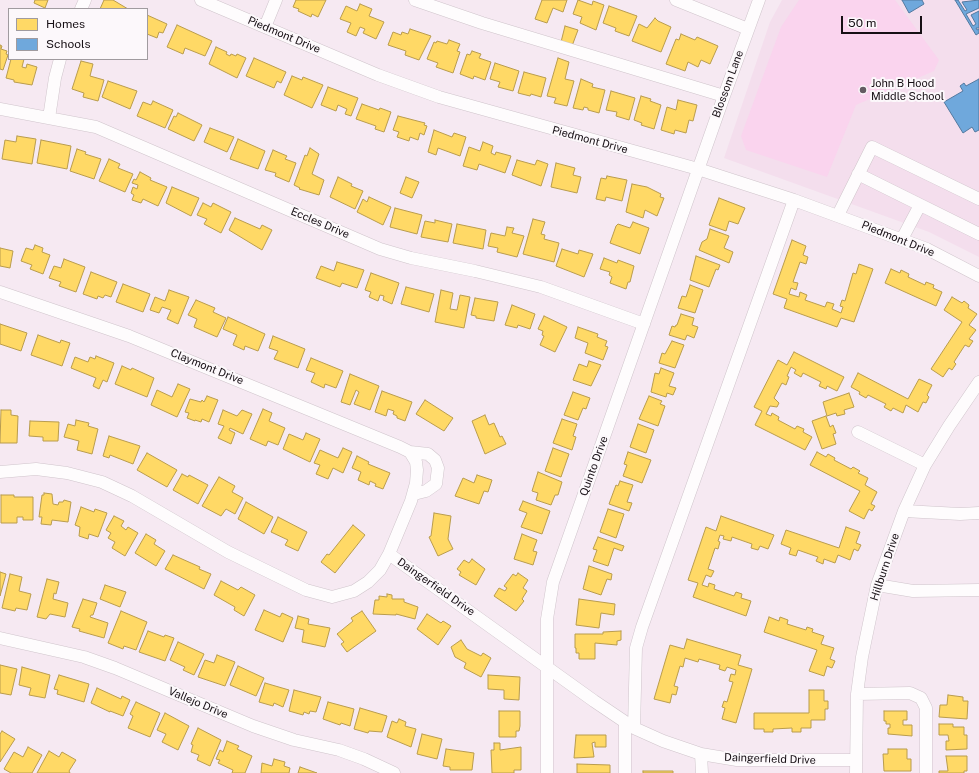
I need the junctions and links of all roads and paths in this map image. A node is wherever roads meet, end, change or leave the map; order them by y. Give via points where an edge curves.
1 (202, 0) edge
2 (276, 0) edge
3 (415, 0) edge
4 (678, 0) edge
5 (760, 0) edge
6 (265, 27) junction
7 (748, 30) junction
8 (60, 60) edge
9 (724, 96) junction
10 (0, 109) edge
11 (49, 118) junction
12 (698, 169) junction
13 (858, 174) junction
14 (979, 199) edge
15 (794, 200) junction
16 (920, 205) junction
17 (838, 215) junction
18 (979, 234) edge
19 (902, 239) junction
20 (979, 276) edge
21 (0, 292) edge
22 (644, 324) junction
23 (979, 382) edge
24 (858, 432) dead end
25 (410, 452) junction
26 (925, 465) junction
27 (0, 472) edge
28 (414, 494) junction
29 (904, 511) junction
30 (979, 513) edge
31 (389, 554) junction
32 (877, 585) junction
33 (979, 590) edge
34 (0, 638) edge
35 (546, 665) junction
36 (857, 694) junction
37 (630, 725) junction
38 (702, 754) junction
39 (855, 760) junction
40 (777, 767) edge
41 (393, 773) edge
42 (547, 773) edge
43 (626, 773) edge
44 (702, 773) edge
45 (856, 773) edge
46 (926, 773) edge

1 - 6 street, Piedmont Drive
2 - 6 street
3 - 9 street via 482,23
4 - 7 street
5 - 7 street, Blossom Lane
6 - 12 street, Piedmont Drive via 378,75 439,97
7 - 9 street, Blossom Lane
8 - 11 street
9 - 12 street, Blossom Lane
10 - 11 street, Eccles Drive
11 - 22 street, Eccles Drive via 96,127 380,248 411,258 541,287
12 - 15 street, Piedmont Drive
12 - 22 street, Quinto Drive
13 - 14 street via 872,146
13 - 16 street
13 - 17 street
15 - 17 street, Piedmont Drive
15 - 37 street via 642,627 636,648
16 - 18 street
16 - 19 street
17 - 19 street, Piedmont Drive
19 - 20 street, Piedmont Drive via 934,252
21 - 25 street, Claymont Drive via 144,342
22 - 35 street, Quinto Drive via 553,582 547,619
23 - 26 street, Hillburn Drive
24 - 26 street
25 - 28 street via 417,470
25 - 28 street, Claymont Drive via 428,454 438,468 436,484 426,491
26 - 29 street, Hillburn Drive
27 - 31 street, Daingerfield Drive via 36,469 67,473 102,482 132,496 228,552 318,594 332,597 354,591 368,582 380,570
28 - 31 street
29 - 30 street
29 - 32 street, Hillburn Drive
31 - 35 street, Daingerfield Drive
32 - 33 street via 913,592
32 - 36 street, Hillburn Drive
34 - 41 street, Vallejo Drive via 60,651 115,668 253,726 294,740 340,750
35 - 37 street, Daingerfield Drive
35 - 42 street, Quinto Drive
36 - 39 street, Hillburn Drive
36 - 46 street via 910,693 921,698 926,708
37 - 38 street, Daingerfield Drive via 663,742
37 - 43 street
38 - 40 street, Daingerfield Drive
38 - 44 street
39 - 40 street, Daingerfield Drive
39 - 45 street, Hillburn Drive

